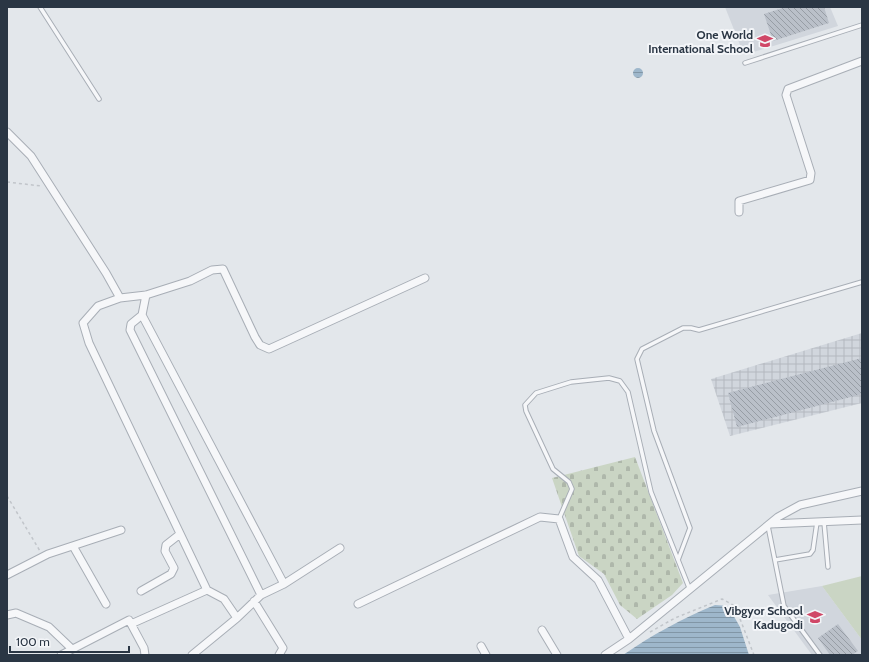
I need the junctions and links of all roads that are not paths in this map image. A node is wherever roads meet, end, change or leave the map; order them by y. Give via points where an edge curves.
1 (40, 7) edge
2 (862, 25) edge
3 (862, 61) edge
4 (745, 63) dead end
5 (99, 99) dead end
6 (7, 132) edge
7 (739, 212) dead end
8 (425, 278) dead end
9 (862, 282) edge
10 (146, 295) junction
11 (120, 298) junction
12 (142, 315) junction
13 (862, 490) edge
14 (559, 519) junction
15 (862, 520) edge
16 (820, 522) junction
17 (769, 525) junction
18 (121, 530) dead end
19 (180, 534) junction
20 (73, 546) junction
21 (340, 548) dead end
22 (678, 560) junction
23 (775, 560) junction
24 (828, 567) dead end
25 (7, 575) edge
26 (284, 584) junction
27 (207, 590) junction
28 (690, 590) junction
29 (141, 591) dead end
30 (261, 594) junction
31 (254, 601) junction
32 (106, 604) dead end
33 (358, 604) dead end
34 (7, 615) edge
35 (237, 618) junction
36 (131, 624) junction
37 (542, 630) dead end
38 (629, 639) junction
39 (480, 646) dead end
40 (72, 649) junction
41 (61, 655) edge
42 (145, 655) edge
43 (192, 655) edge
44 (279, 655) edge
45 (486, 655) edge
46 (557, 655) edge
47 (606, 655) edge
48 (820, 655) edge

1 - 5 lane
2 - 4 lane
3 - 7 street via 788,89 786,95 811,173 810,180 739,201
6 - 11 street via 31,156
8 - 10 street via 269,349 260,345 223,270 212,270 190,281
9 - 22 lane via 699,330 683,328 642,350 637,359 654,430 690,528
10 - 11 street
10 - 12 street
11 - 19 street via 98,306 83,323 89,343
12 - 26 street
12 - 30 street via 131,324 130,330
13 - 17 street via 800,505
14 - 22 lane via 572,489 569,482 553,469 526,411 526,405 536,393 571,382 609,378 620,381 628,392 650,487
14 - 33 street via 540,517
14 - 38 street via 573,557 598,580
15 - 16 street
16 - 17 street
16 - 23 lane via 810,554
16 - 24 lane
17 - 23 lane
17 - 28 street
18 - 20 street
19 - 27 street
19 - 29 street via 166,545 165,551 174,568 171,574
20 - 25 street via 43,556
20 - 32 street
21 - 26 street
22 - 28 lane
23 - 48 lane via 784,606
26 - 30 street
27 - 35 street via 224,599
27 - 36 street
28 - 38 street
30 - 31 street
31 - 35 street
31 - 44 street via 283,648
34 - 40 street via 16,613 49,627
35 - 43 street
36 - 40 street via 128,620
36 - 42 street
37 - 46 street
38 - 47 street
39 - 45 street
40 - 41 street

